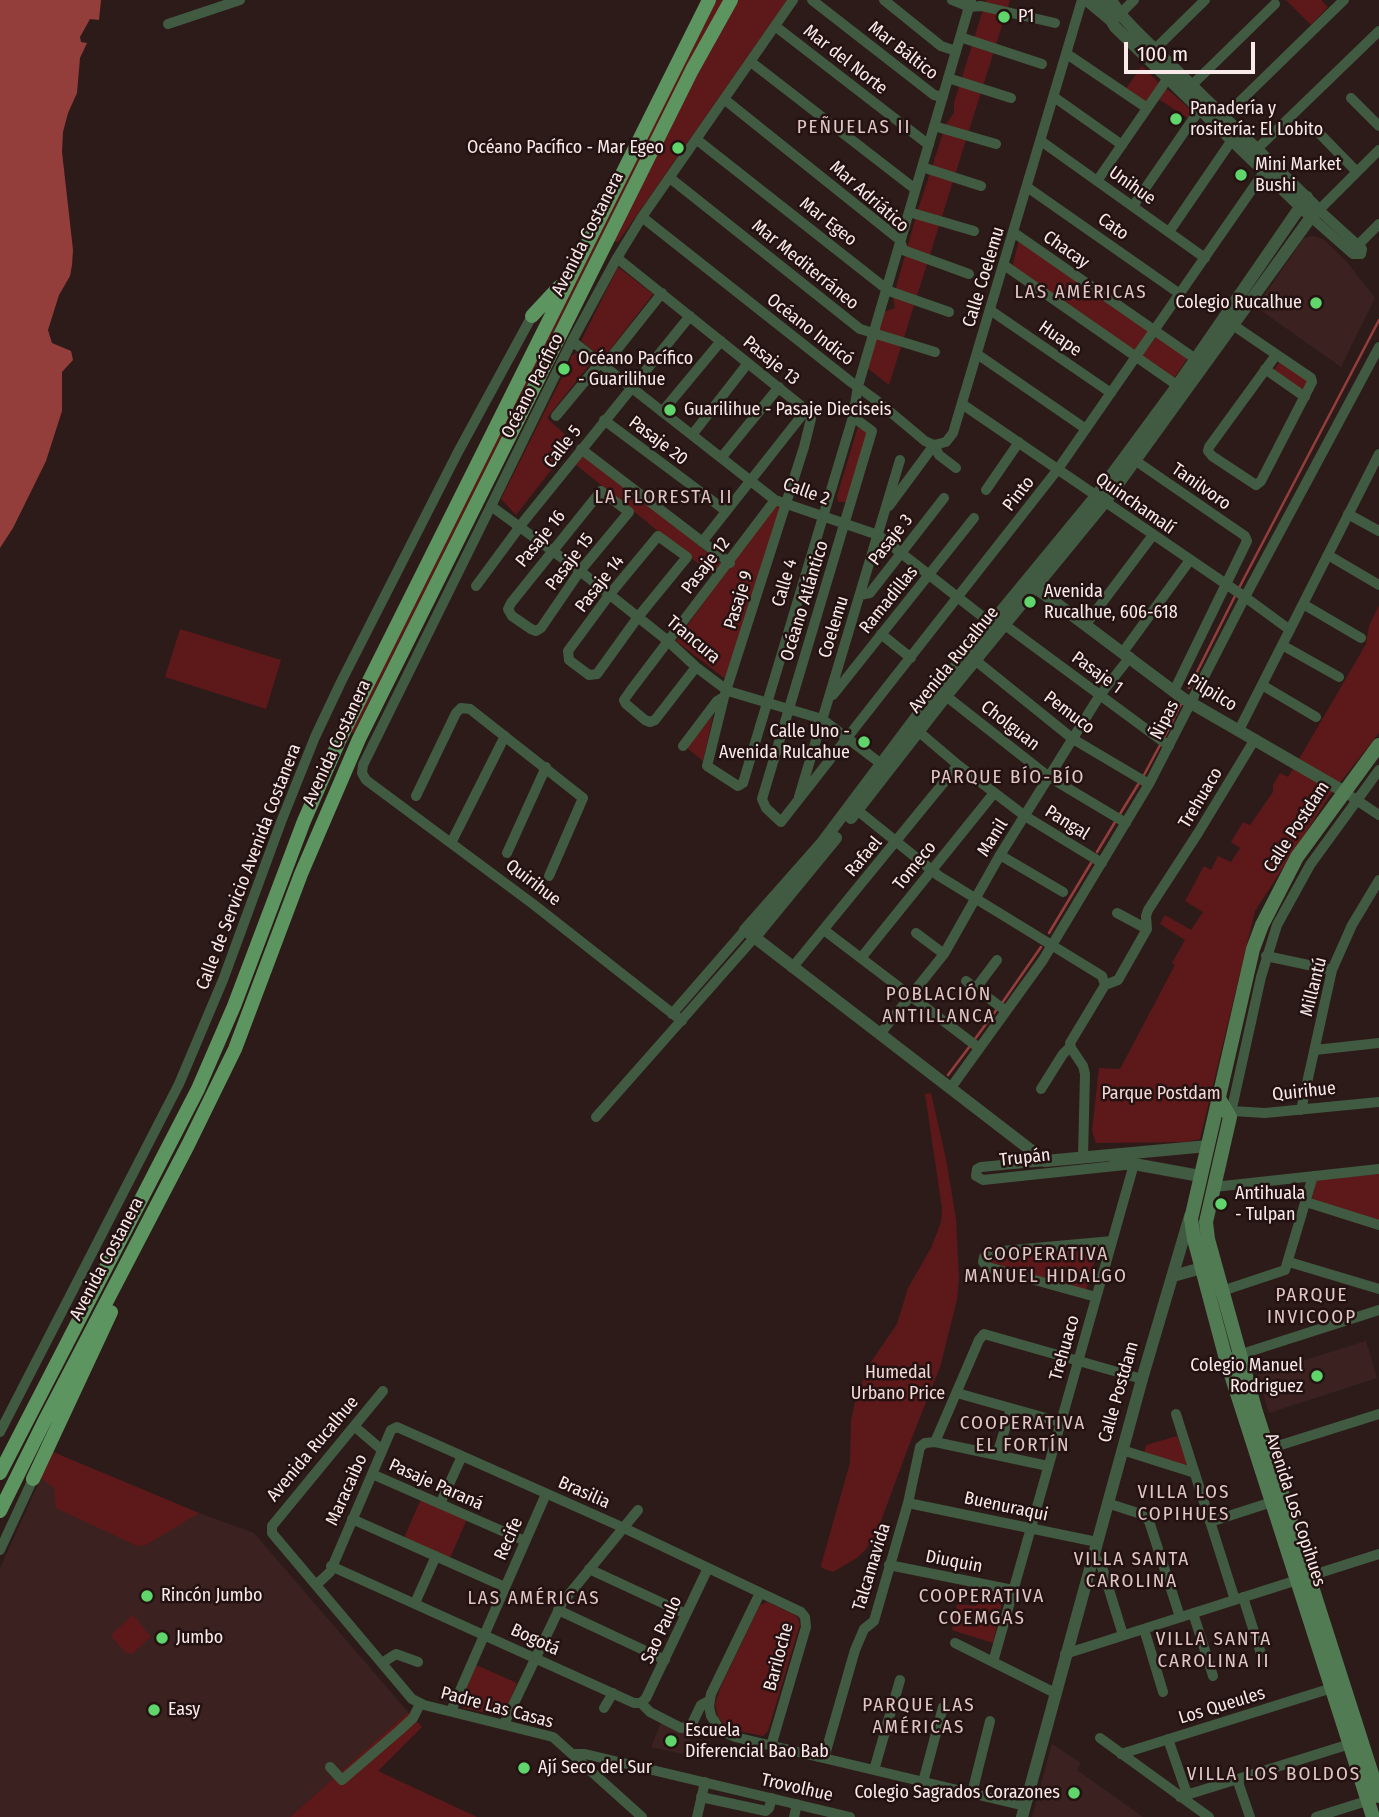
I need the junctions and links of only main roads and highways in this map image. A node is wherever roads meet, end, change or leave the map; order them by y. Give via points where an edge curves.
1 (709, 0) edge
2 (731, 0) edge
3 (571, 273) junction
4 (533, 316) road end
5 (1379, 745) edge
6 (1220, 1100) junction
7 (1208, 1146) junction
8 (1219, 1168) junction
9 (1191, 1212) joint
10 (137, 1244) junction
11 (1208, 1266) junction
12 (1233, 1357) junction
13 (0, 1473) edge
14 (33, 1479) road end
15 (0, 1511) edge
16 (1303, 1578) junction
17 (1376, 1775) edge
18 (1375, 1798) edge
19 (1373, 1817) edge

1 - 3 main road, Avenida Costanera
2 - 10 main road, Avenida Costanera via 354,750 235,1049
3 - 4 main road
3 - 13 main road, Avenida Costanera via 335,748 198,1089
5 - 6 main road, Calle Postdam via 1292,864 1262,925
6 - 7 main road, Calle Postdam
6 - 8 main road, Calle Postdam via 1231,1114
7 - 8 main road
7 - 9 main road, Calle Postdam
8 - 11 main road, Calle Postdam via 1206,1228
9 - 11 main road, Avenida Los Copihues via 1192,1230
10 - 14 main road via 102,1334
10 - 15 main road, Avenida Costanera
11 - 12 main road, Avenida Los Copihues
12 - 16 main road, Avenida Los Copihues via 1268,1449
12 - 16 main road, Avenida Los Copihues via 1272,1502
16 - 17 main road, Avenida Los Copihues
16 - 18 main road, Avenida Los Copihues via 1350,1744
17 - 18 main road, Avenida Los Copihues
18 - 19 main road, Avenida Los Copihues

